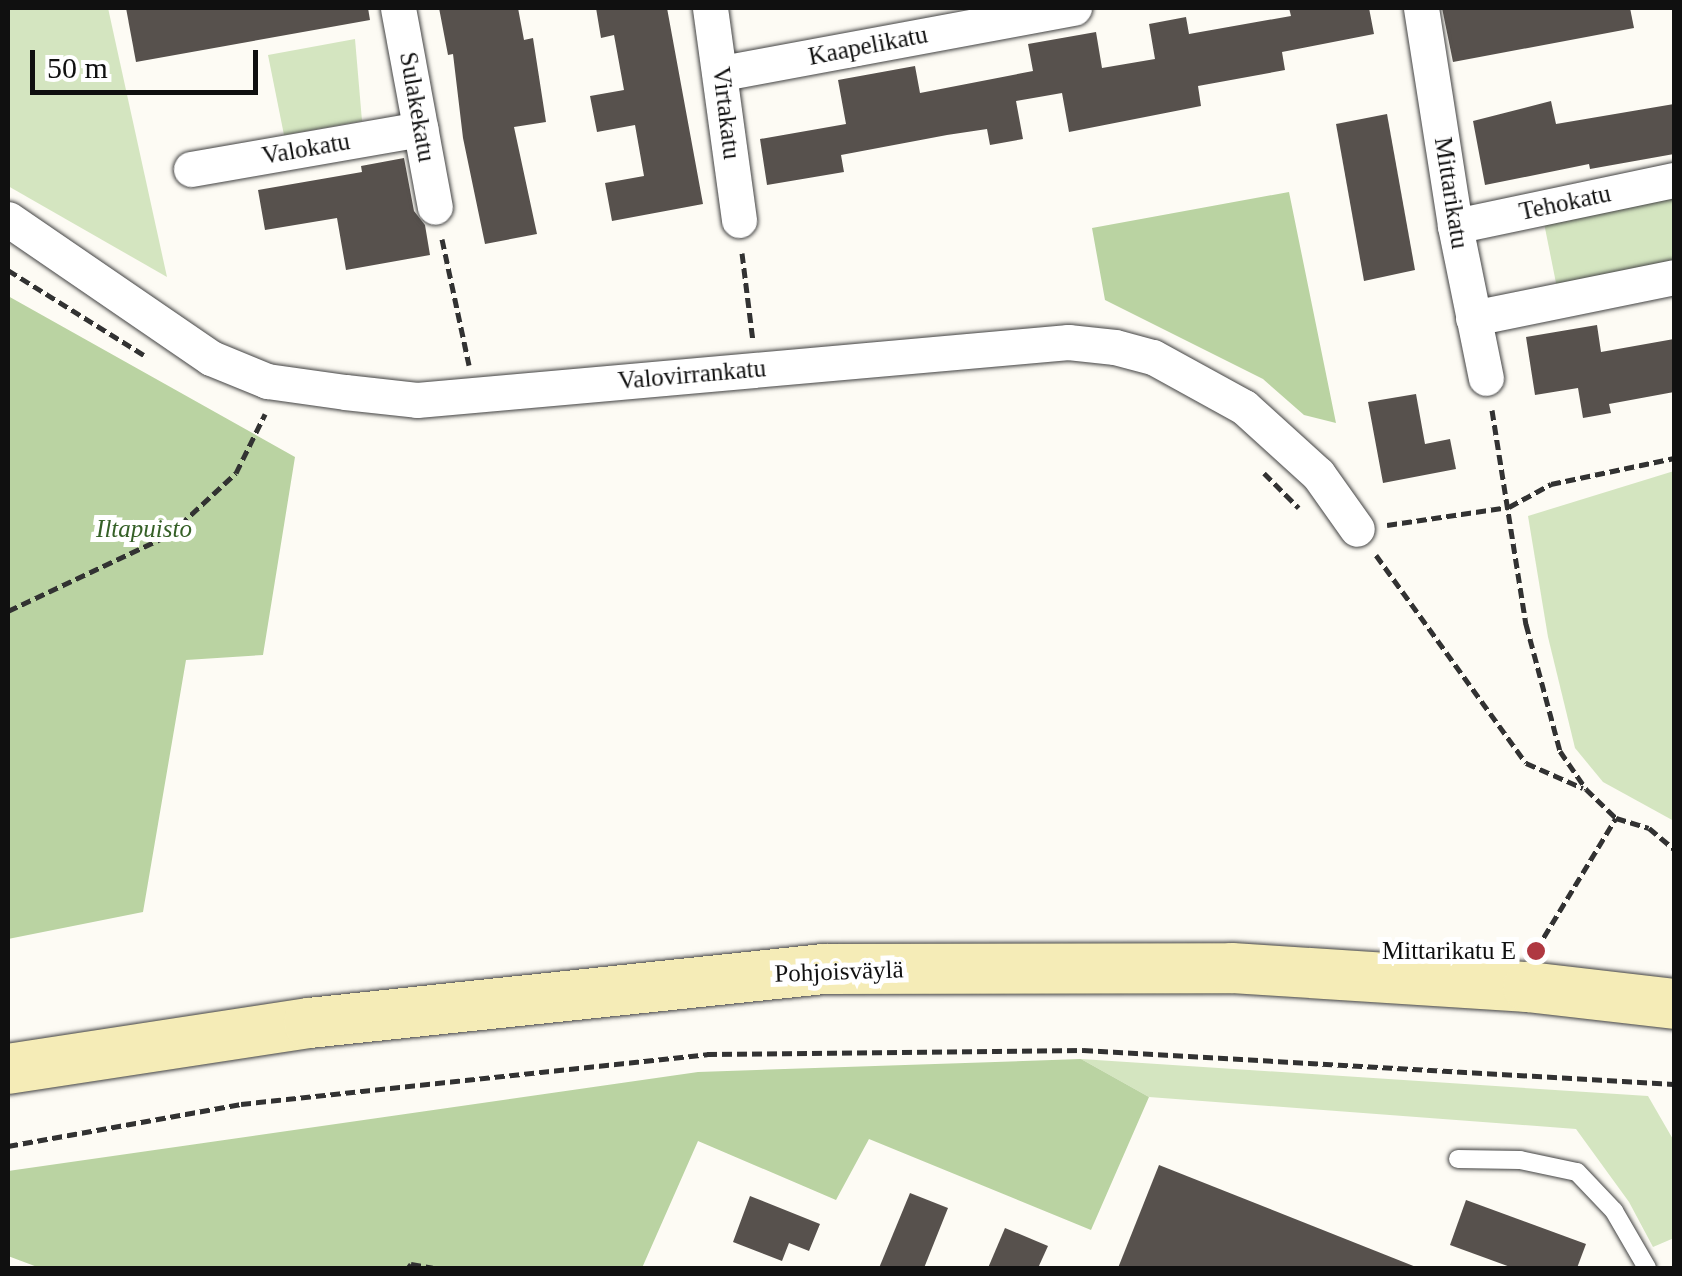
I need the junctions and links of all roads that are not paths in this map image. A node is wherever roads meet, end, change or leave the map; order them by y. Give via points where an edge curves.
1 (398, 8) edge
2 (710, 8) edge
3 (1074, 8) edge
4 (1422, 8) edge
5 (722, 73) junction
6 (420, 128) junction
7 (191, 169) dead end
8 (1674, 180) edge
9 (435, 207) road end
10 (8, 219) edge
11 (739, 220) road end
12 (1455, 226) junction
13 (1674, 277) edge
14 (1473, 318) junction
15 (1486, 378) road end
16 (1357, 529) road end
17 (1674, 1004) edge
18 (8, 1069) edge
19 (1458, 1159) dead end
20 (1648, 1268) edge

1 - 6 street, Sulakekatu
2 - 5 street, Virtakatu
3 - 5 street, Kaapelikatu
4 - 12 street, Mittarikatu
5 - 11 street, Virtakatu
6 - 7 street, Valokatu
6 - 9 street, Sulakekatu
8 - 12 street, Tehokatu
10 - 16 street, Valovirrankatu via 211,358 267,381 416,400 1068,342 1115,347 1153,358 1244,407 1318,474
12 - 14 street, Mittarikatu
13 - 14 street
14 - 15 street, Mittarikatu
17 - 18 main road, Pohjoisväylä via 1528,987 1232,968 824,969 309,1023
19 - 20 lane via 1520,1160 1577,1172 1614,1211

